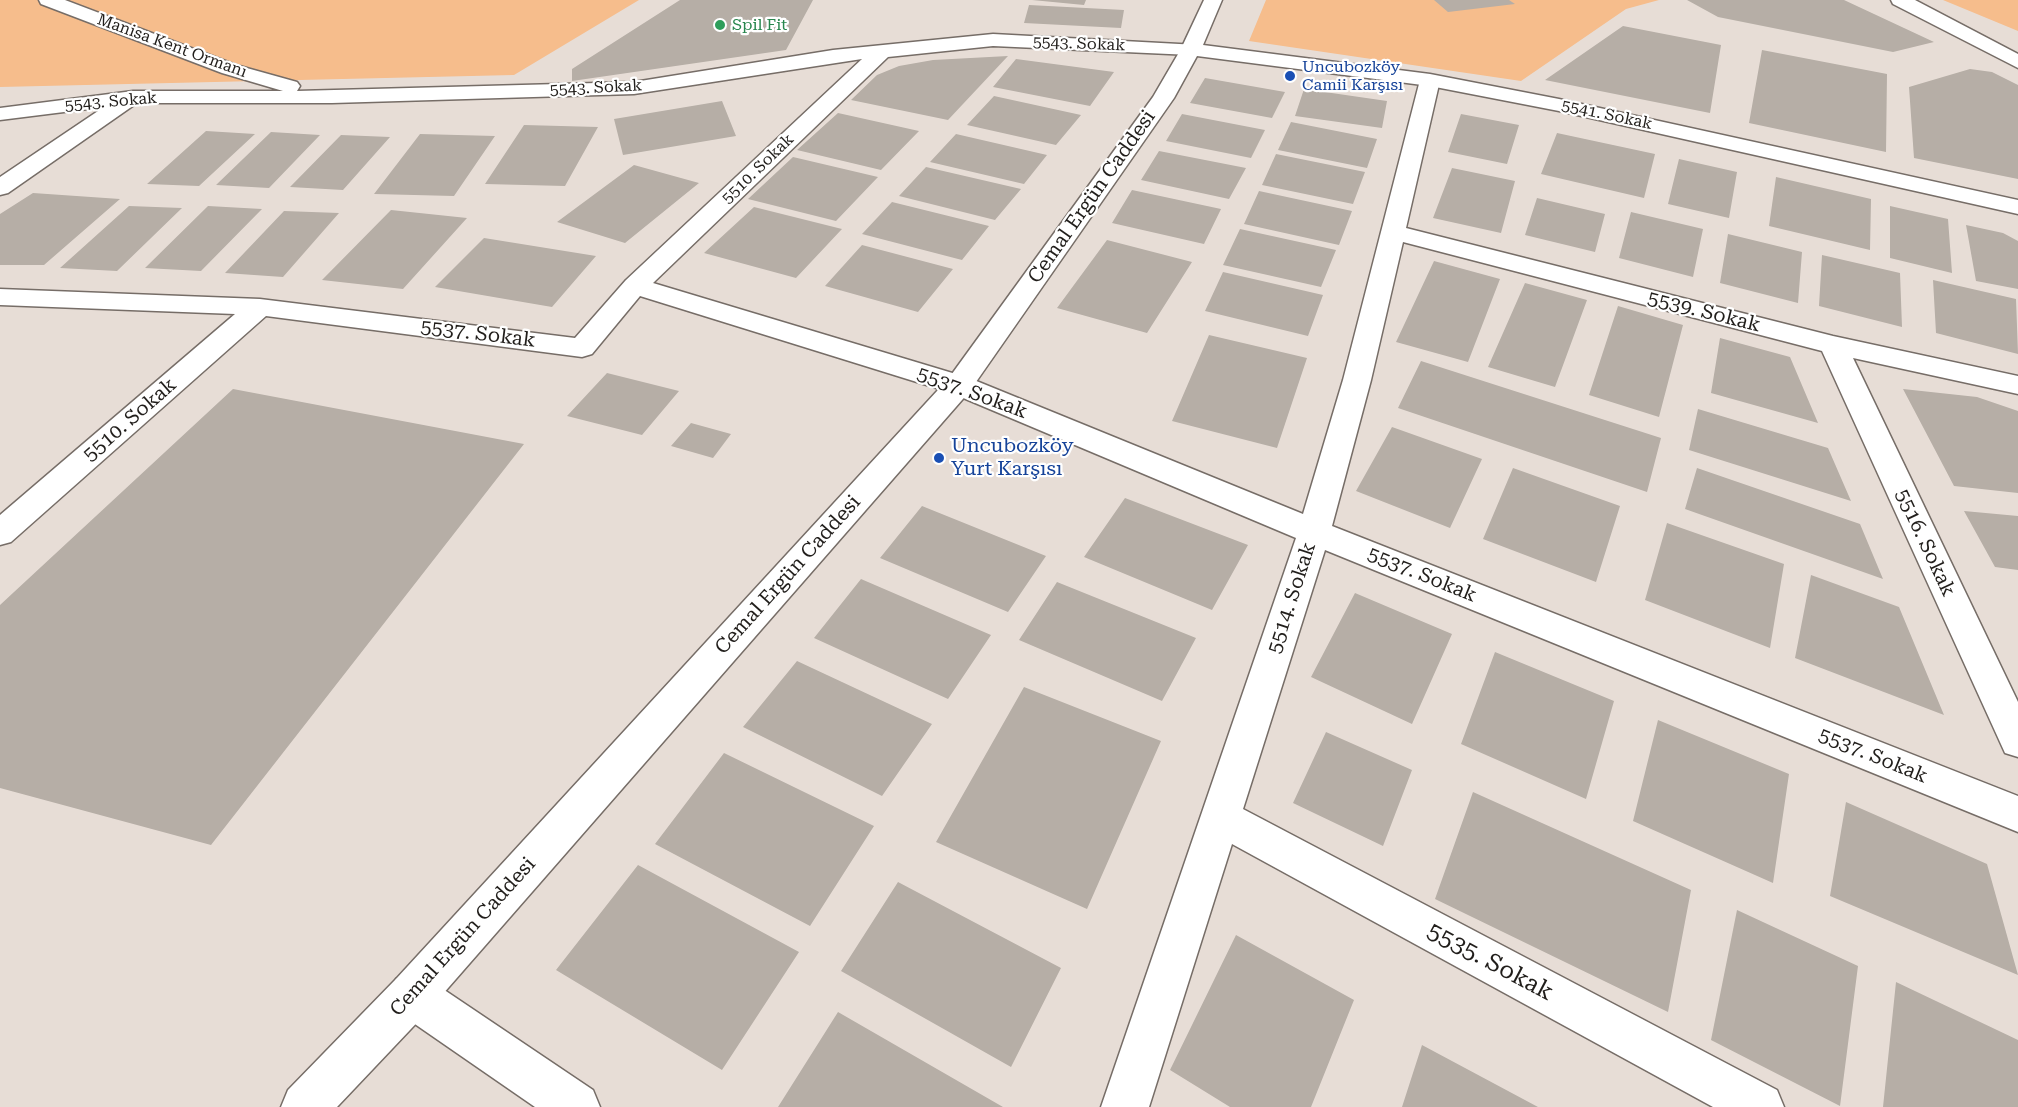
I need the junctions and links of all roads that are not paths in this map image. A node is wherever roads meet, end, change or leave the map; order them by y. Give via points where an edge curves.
1 (48, 0) edge
2 (1213, 0) edge
3 (1900, 0) edge
4 (1191, 49) junction
5 (882, 51) junction
6 (2018, 62) edge
7 (1430, 80) junction
8 (133, 97) junction
9 (332, 97) junction
10 (0, 114) edge
11 (0, 188) edge
12 (2018, 207) edge
13 (1392, 232) junction
14 (635, 286) junction
15 (0, 297) edge
16 (260, 307) junction
17 (1833, 345) junction
18 (959, 385) junction
19 (2018, 385) edge
20 (1314, 532) junction
21 (0, 533) edge
22 (2018, 741) edge
23 (2018, 814) edge
24 (1220, 817) junction
25 (412, 994) junction
26 (306, 1107) edge
27 (576, 1107) edge
28 (1125, 1107) edge
29 (1760, 1107) edge

1 - 9 street, Manisa Kent Ormanı via 229,69
2 - 4 street, Cemal Ergün Caddesi
3 - 6 street
4 - 5 street, 5543. Sokak via 993,40
4 - 7 street, 5541. Sokak
4 - 18 street, Cemal Ergün Caddesi via 1163,98
5 - 9 street, 5543. Sokak via 634,88
5 - 14 street, 5510. Sokak
7 - 12 street, 5541. Sokak
7 - 13 street, 5514. Sokak
8 - 9 street, 5543. Sokak
8 - 10 street, 5543. Sokak
8 - 11 street
13 - 17 street, 5539. Sokak
13 - 20 street, 5514. Sokak via 1357,380
14 - 16 street, 5537. Sokak via 582,348
14 - 18 street, 5537. Sokak
15 - 16 street, 5537. Sokak
16 - 21 street, 5510. Sokak
17 - 19 street, 5539. Sokak
17 - 22 street, 5516. Sokak
18 - 20 street, 5537. Sokak
18 - 25 street, Cemal Ergün Caddesi
20 - 23 street, 5537. Sokak
20 - 24 street, 5514. Sokak
24 - 28 street, 5514. Sokak
24 - 29 street, 5535. Sokak
25 - 26 street, Cemal Ergün Caddesi
25 - 27 street

